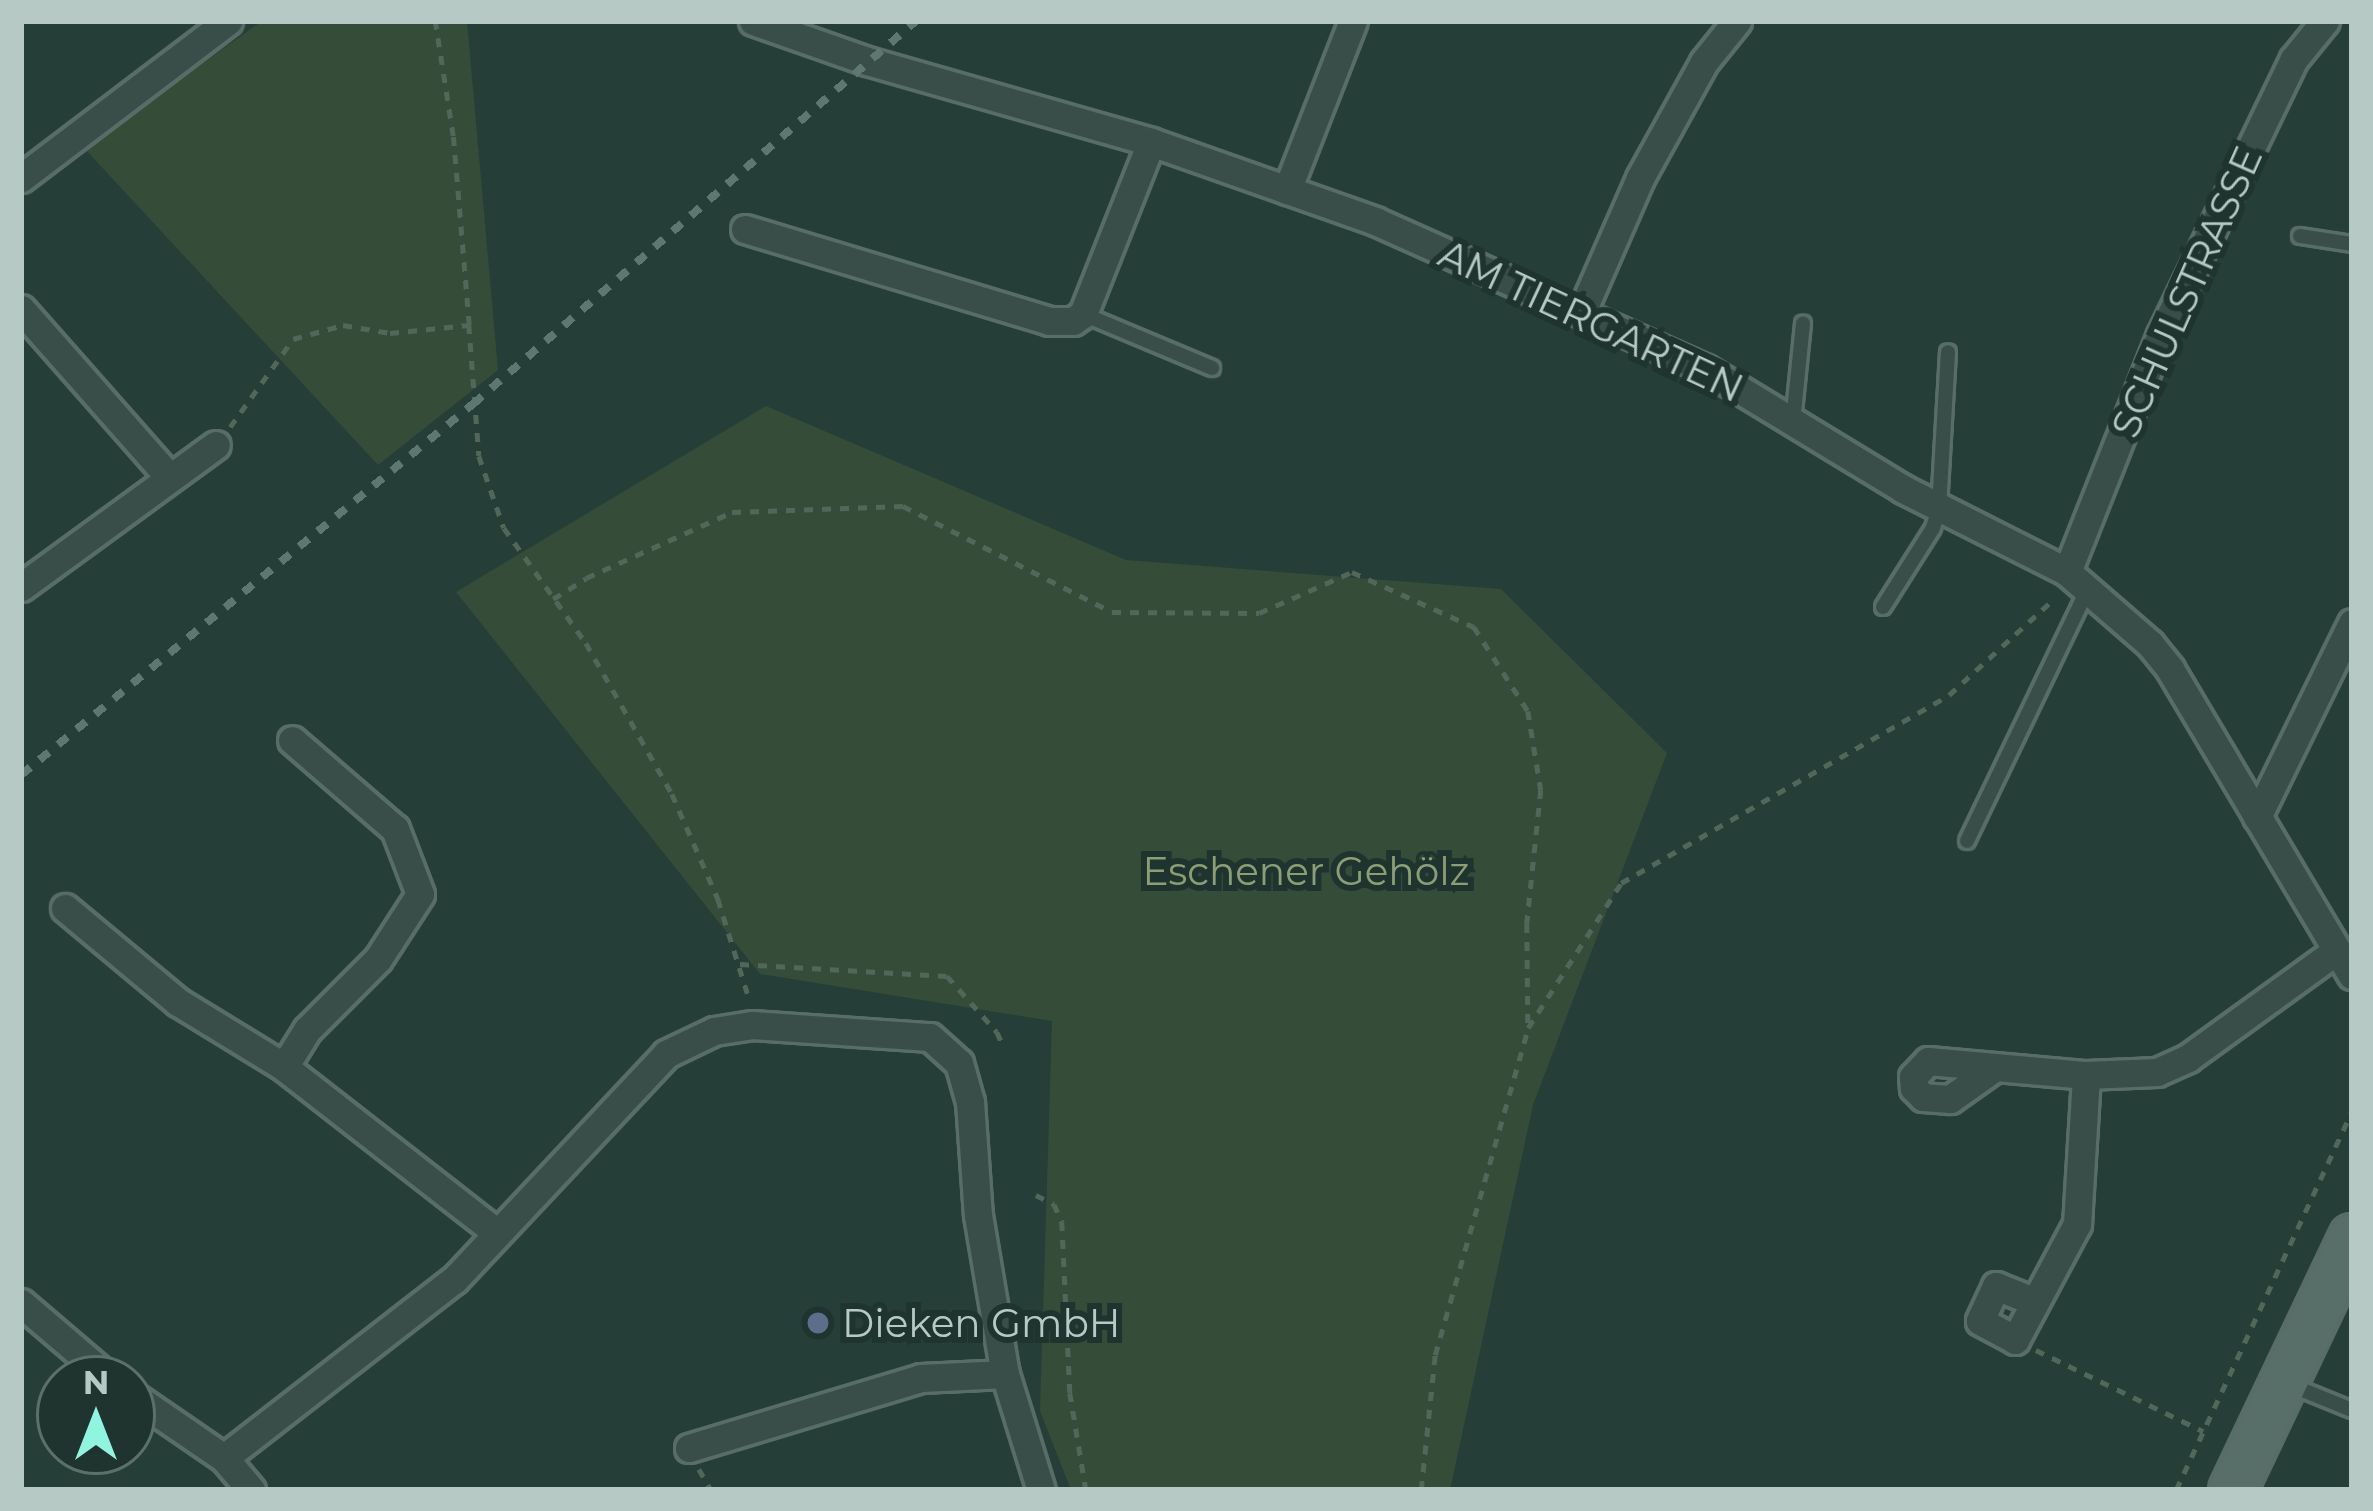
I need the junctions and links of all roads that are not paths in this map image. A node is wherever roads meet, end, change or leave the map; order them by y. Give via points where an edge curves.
1 (228, 21) edge
2 (754, 21) edge
3 (1353, 21) edge
4 (1737, 21) edge
5 (2325, 21) edge
6 (1150, 142) junction
7 (21, 178) edge
8 (1287, 190) junction
9 (745, 229) dead end
10 (2300, 236) dead end
11 (2352, 244) edge
12 (21, 309) edge
13 (1582, 311) junction
14 (1083, 314) junction
15 (1803, 324) dead end
16 (1948, 352) dead end
17 (1212, 368) dead end
18 (1793, 422) junction
19 (215, 446) road end
20 (169, 477) junction
21 (1939, 508) junction
22 (2077, 580) junction
23 (21, 587) edge
24 (1883, 607) dead end
25 (2352, 622) edge
26 (292, 740) dead end
27 (2257, 817) junction
28 (1967, 841) dead end
29 (64, 908) dead end
30 (2344, 963) edge
31 (284, 1067) junction
32 (1994, 1067) dead end
33 (2086, 1075) junction
34 (496, 1233) junction
35 (2352, 1237) edge
36 (2033, 1301) junction
37 (21, 1303) edge
38 (82, 1355) edge
39 (1005, 1374) junction
40 (2283, 1382) junction
41 (2352, 1410) edge
42 (156, 1411) edge
43 (688, 1448) dead end
44 (224, 1458) junction
45 (251, 1490) edge
46 (1040, 1490) edge
47 (2232, 1490) edge

1 - 7 street
2 - 6 street, AM TIERGARTEN
3 - 8 street
4 - 13 street via 1704,62 1640,178
5 - 22 street, SCHULSTRASSE via 2294,59 2161,335
6 - 8 street, AM TIERGARTEN
6 - 14 street
8 - 13 street, AM TIERGARTEN
9 - 14 street via 1049,321
10 - 11 lane
12 - 20 street
13 - 18 street, AM TIERGARTEN via 1706,369
14 - 17 lane
15 - 18 lane
16 - 21 lane
18 - 21 street, AM TIERGARTEN
19 - 20 street
20 - 23 street
21 - 22 street, AM TIERGARTEN
21 - 24 lane
22 - 27 street, AM TIERGARTEN via 2170,669
22 - 28 lane
25 - 27 street
26 - 31 street via 395,829 420,894 378,959 307,1030
27 - 30 street, AM TIERGARTEN
29 - 31 street via 178,1002
30 - 33 street via 2157,1072
31 - 34 street
32 - 33 street
33 - 36 street via 2077,1224
34 - 39 street via 666,1054 715,1031 752,1025 930,1037 958,1064 970,1102 978,1215
34 - 44 street via 455,1279
35 - 40 main road
36 - 36 street via 2015,1340 1980,1321 1996,1286
37 - 38 street
39 - 43 street via 921,1378
39 - 46 street
40 - 41 lane
40 - 47 main road
42 - 44 street
44 - 45 street

